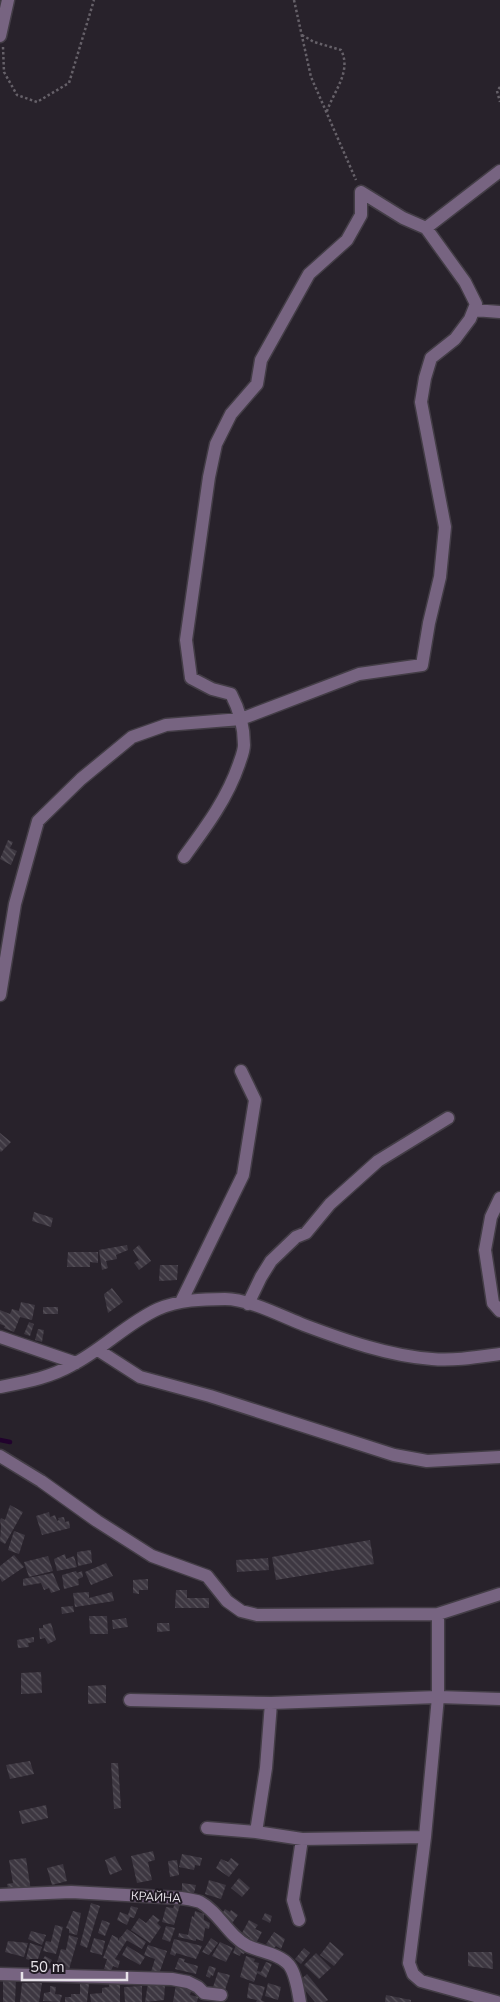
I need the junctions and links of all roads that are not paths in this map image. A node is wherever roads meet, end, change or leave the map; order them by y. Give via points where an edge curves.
1 (8, 0) edge
2 (0, 36) edge
3 (500, 171) edge
4 (426, 228) junction
5 (474, 310) junction
6 (500, 312) edge
7 (241, 719) junction
8 (184, 856) dead end
9 (0, 995) edge
10 (241, 1071) dead end
11 (448, 1118) dead end
12 (500, 1198) edge
13 (494, 1275) edge
14 (182, 1302) junction
15 (248, 1304) junction
16 (500, 1311) edge
17 (0, 1337) edge
18 (98, 1350) junction
19 (500, 1354) edge
20 (76, 1363) junction
21 (0, 1388) edge
22 (0, 1456) edge
23 (500, 1457) edge
24 (500, 1594) edge
25 (438, 1614) junction
26 (438, 1697) junction
27 (500, 1699) edge
28 (130, 1700) dead end
29 (271, 1703) junction
30 (208, 1828) dead end
31 (256, 1832) junction
32 (425, 1837) junction
33 (302, 1839) junction
34 (0, 1895) edge
35 (300, 1920) dead end
36 (0, 1974) edge
37 (221, 1996) dead end
38 (204, 1998) edge
39 (300, 2002) edge
40 (497, 2002) edge

1 - 2 street
3 - 4 street
4 - 5 street via 465,282 476,304
4 - 7 street via 361,192 361,215 347,240 309,274 261,360 257,384 231,414 216,444 186,640 191,678 231,694
5 - 6 street
5 - 7 street via 455,339 431,358 421,402 445,527 440,577 422,665 359,674
7 - 8 street via 245,747 234,780 213,817
7 - 9 street via 166,725 132,737 81,779 38,821 15,904
10 - 14 street via 255,1100 243,1175
11 - 15 street via 378,1161 330,1204 306,1233 296,1236 271,1261
12 - 13 street via 491,1217 485,1250
13 - 16 street via 493,1303
14 - 15 street via 228,1299
14 - 18 street via 157,1310
15 - 19 street via 371,1347 408,1356 433,1359
17 - 20 street
18 - 20 street
18 - 23 street via 140,1377 394,1455 427,1462
20 - 21 street via 42,1379
22 - 25 street via 152,1556 207,1576 227,1601 241,1610 257,1615
24 - 25 street
25 - 26 street
26 - 27 street
26 - 29 street
26 - 32 street
28 - 29 street
29 - 31 street via 266,1768
30 - 31 street
31 - 33 street
32 - 33 street
32 - 40 street via 409,1963 413,1974 421,1981
33 - 35 street via 293,1900
34 - 39 street, КРАЙНА via 71,1892 181,1898 199,1902 247,1945 290,1966
36 - 38 street via 172,1979 198,1987
37 - 38 street

